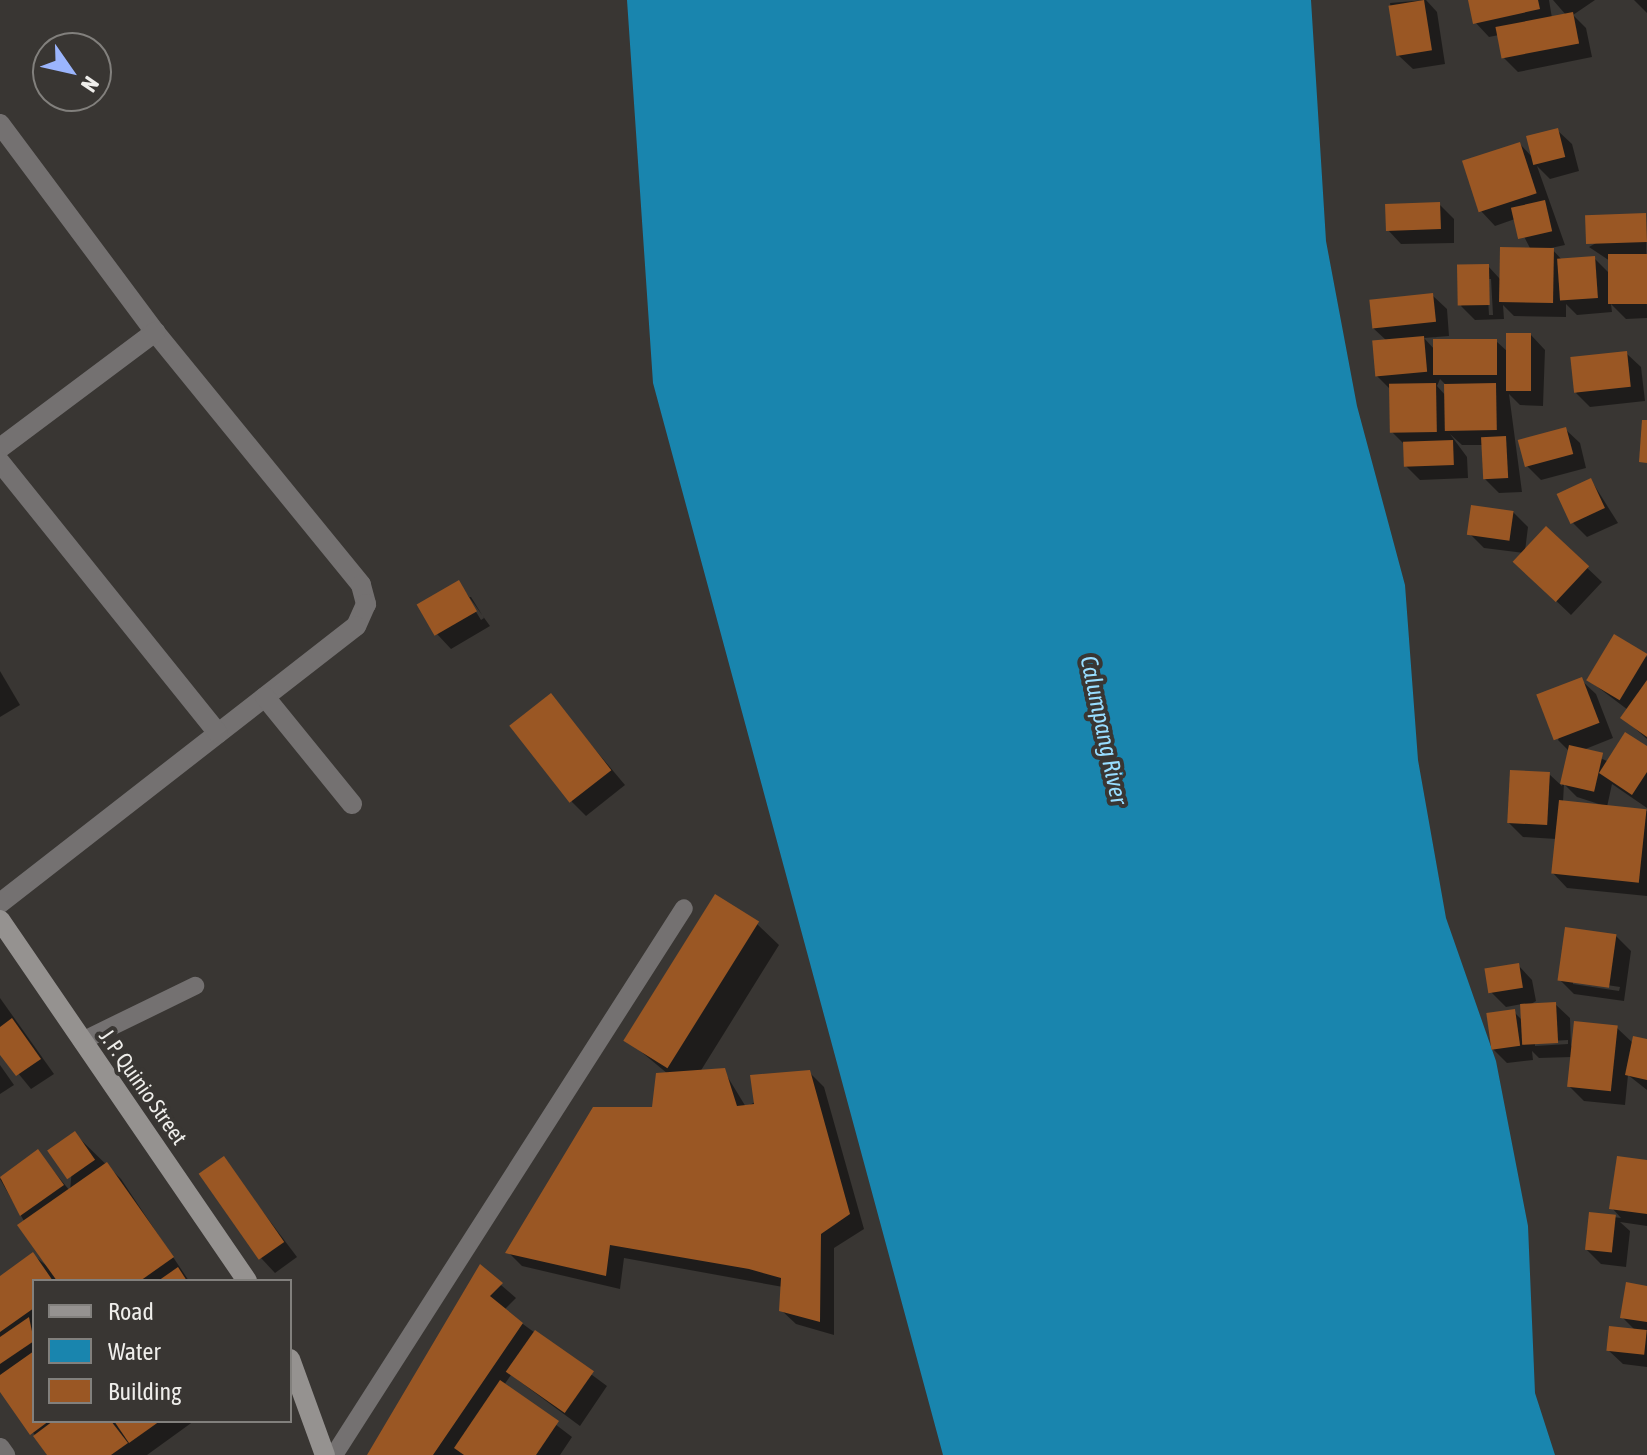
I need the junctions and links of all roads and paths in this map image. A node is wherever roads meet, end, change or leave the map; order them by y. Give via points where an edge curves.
1 (0, 124) edge
2 (155, 332) junction
3 (0, 448) edge
4 (0, 462) edge
5 (265, 697) junction
6 (218, 733) junction
7 (352, 804) dead end
8 (0, 903) edge
9 (684, 908) dead end
10 (0, 920) edge
11 (195, 986) dead end
12 (82, 1041) junction
13 (246, 1279) edge
14 (292, 1364) edge
15 (0, 1448) edge
16 (5, 1455) edge
17 (325, 1455) edge
18 (334, 1455) edge

1 - 2 street
2 - 3 street
2 - 5 street via 361,585 366,604 356,626
4 - 6 street
5 - 6 street
5 - 7 street
6 - 8 street
9 - 18 lane
10 - 12 street, J. P. Quinio Street
11 - 12 lane
12 - 13 street, J. P. Quinio Street
14 - 17 street
15 - 16 street

